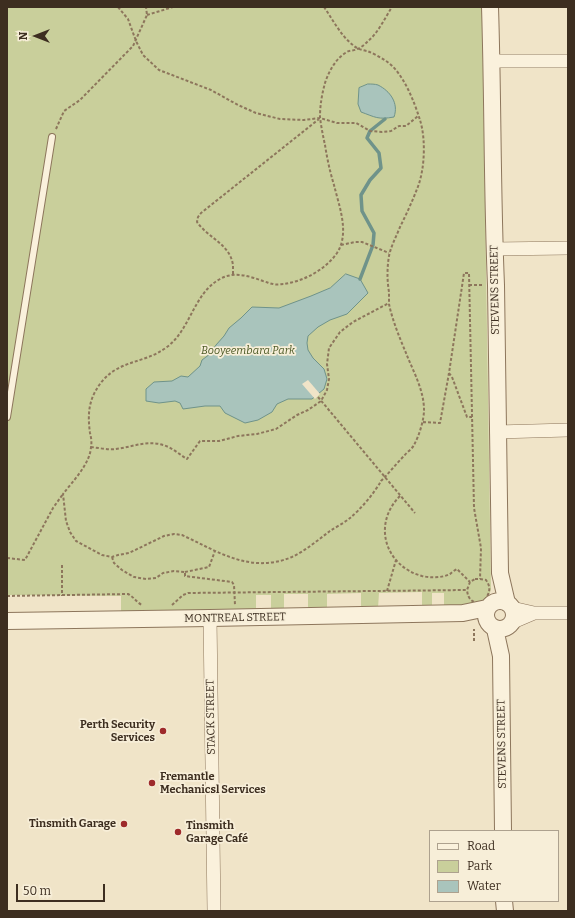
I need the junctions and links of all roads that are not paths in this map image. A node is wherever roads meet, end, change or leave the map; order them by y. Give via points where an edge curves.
1 (490, 7) edge
2 (492, 61) junction
3 (568, 61) edge
4 (52, 137) road end
5 (568, 248) edge
6 (494, 249) junction
7 (7, 418) edge
8 (568, 430) edge
9 (497, 432) junction
10 (568, 613) edge
11 (497, 617) junction
12 (210, 618) junction
13 (7, 621) edge
14 (503, 830) edge
15 (214, 911) edge

1 - 2 street, STEVENS STREET
2 - 3 street
2 - 6 street, STEVENS STREET
4 - 7 lane
5 - 6 street
6 - 9 street, STEVENS STREET
8 - 9 street
9 - 11 street, STEVENS STREET via 500,573
10 - 11 street, MONTREAL STREET
11 - 12 street, MONTREAL STREET via 463,613
11 - 14 street, STEVENS STREET via 501,656
12 - 13 street, MONTREAL STREET
12 - 15 street, STACK STREET

